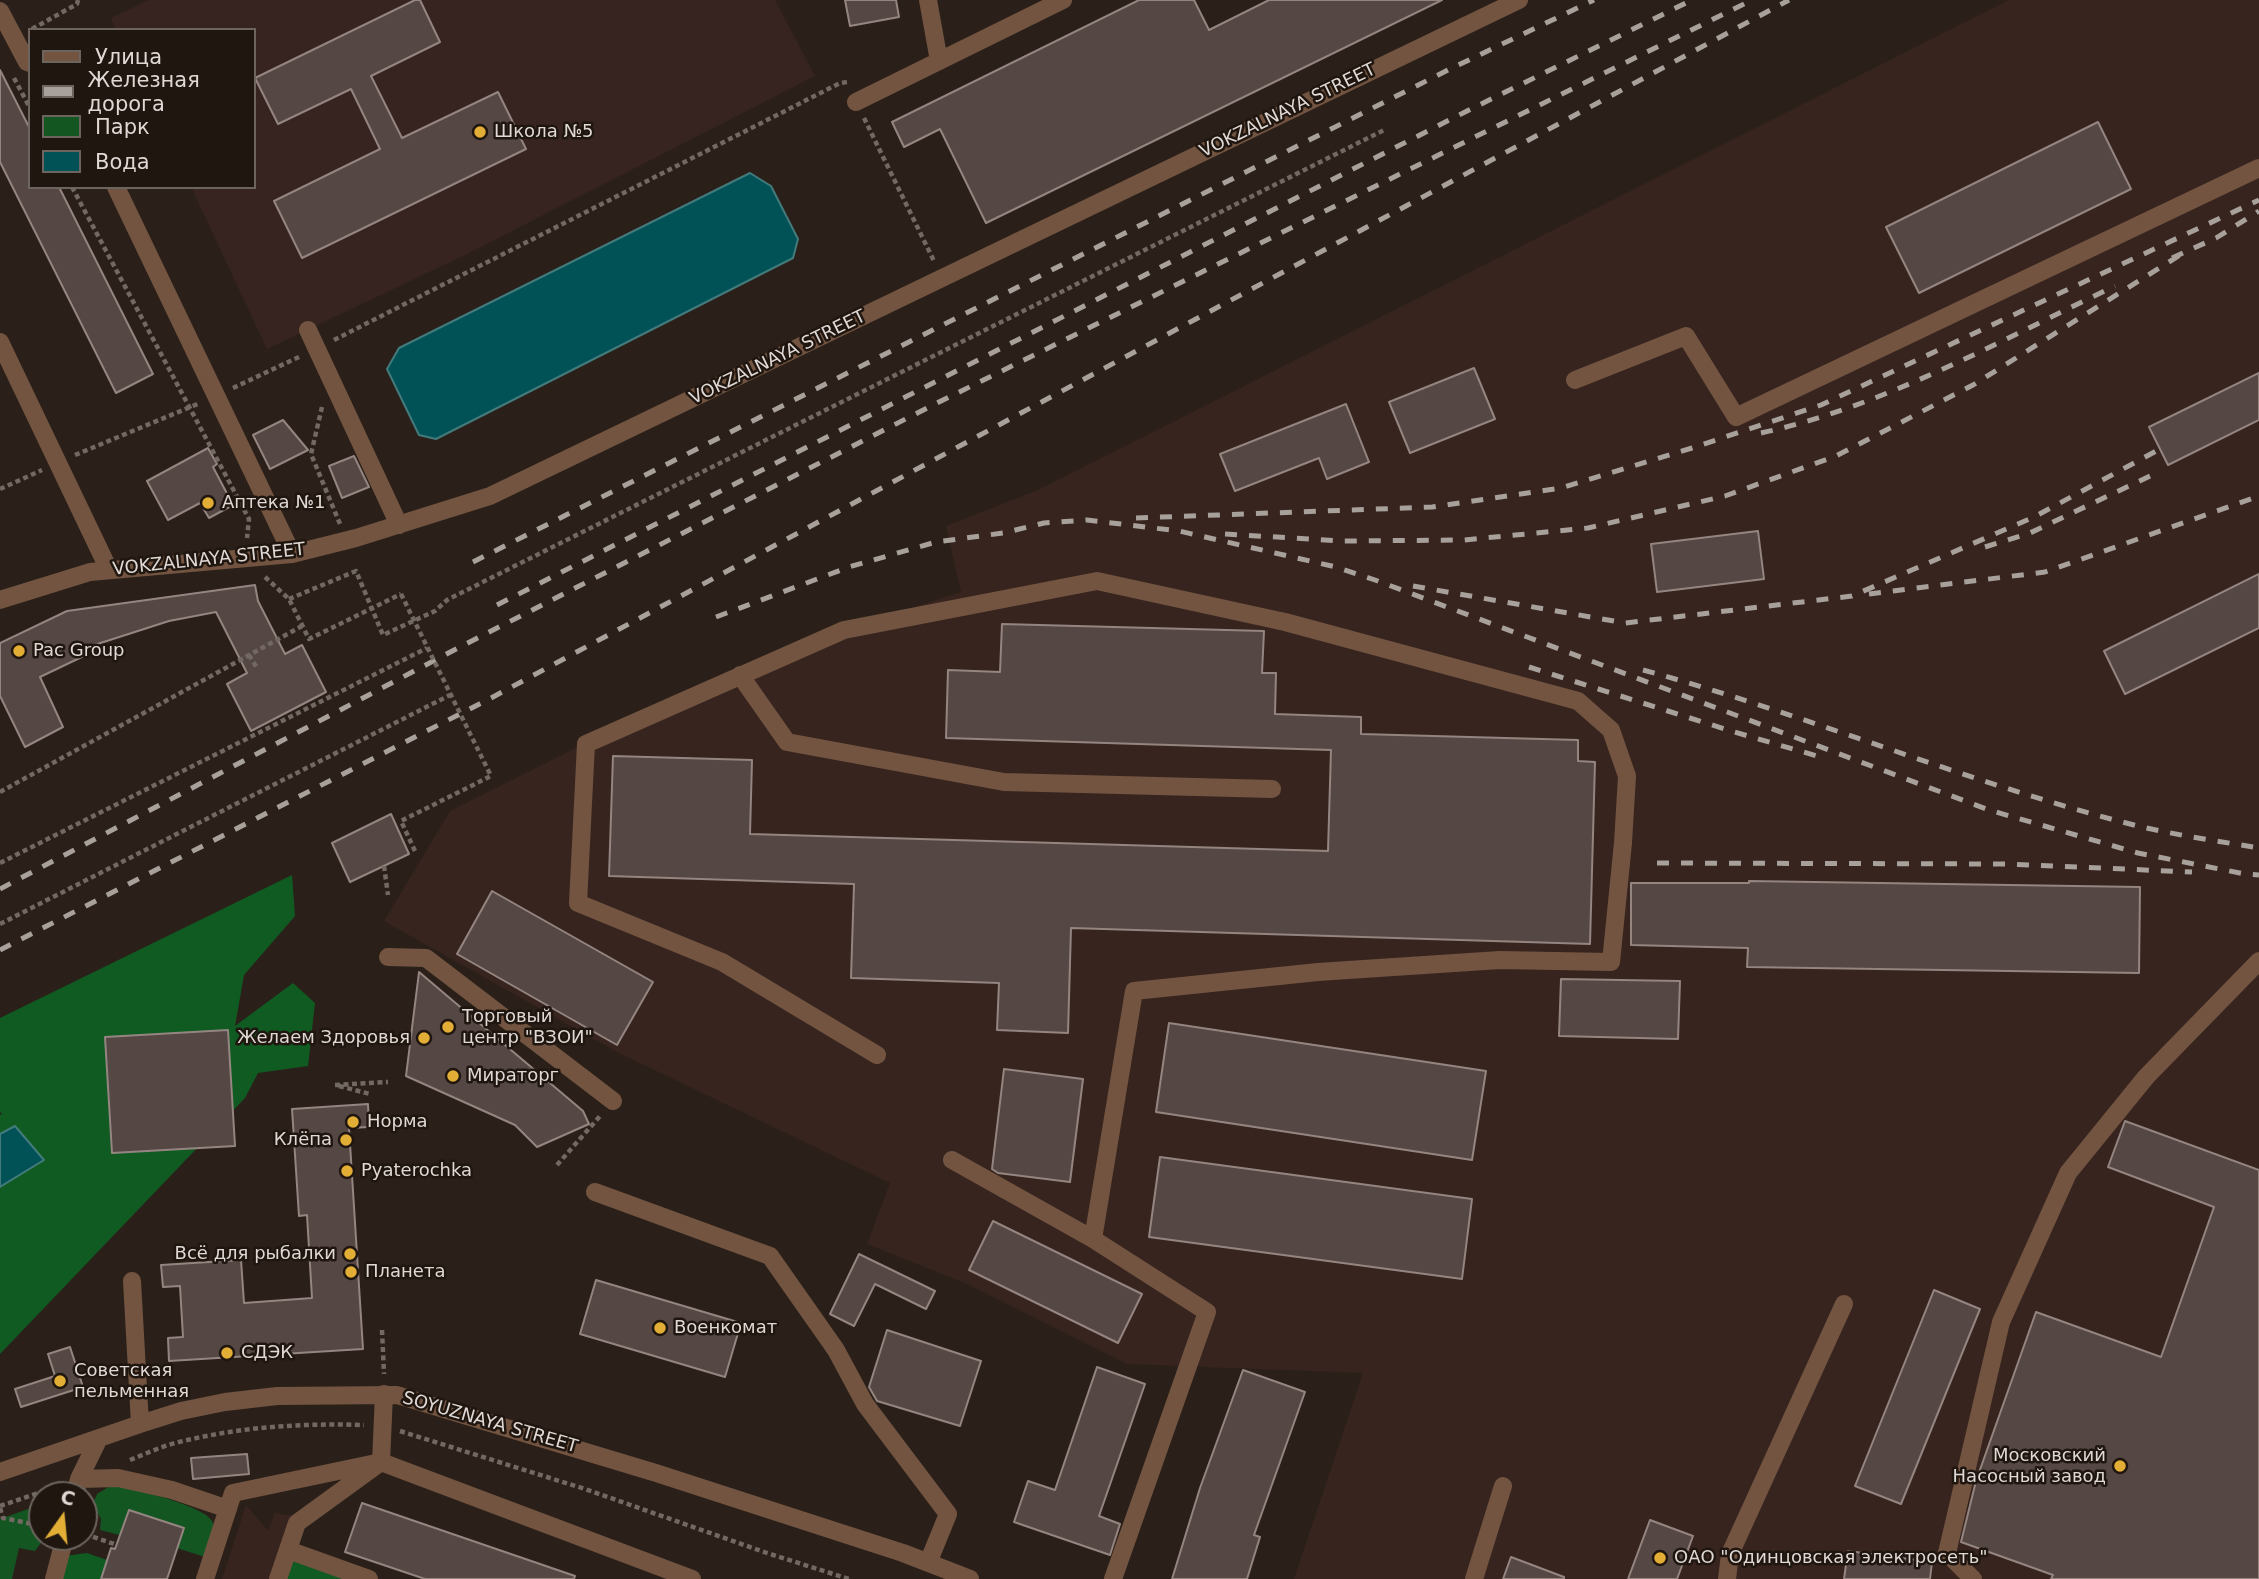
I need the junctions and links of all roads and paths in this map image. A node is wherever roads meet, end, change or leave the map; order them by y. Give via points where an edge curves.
1 (78, 0) edge
2 (928, 0) edge
3 (1063, 0) edge
4 (1518, 0) edge
5 (0, 12) edge
6 (34, 28) edge
7 (939, 61) junction
8 (28, 62) edge
9 (851, 82) dead end
10 (840, 83) junction
11 (856, 102) junction
12 (1384, 130) dead end
13 (2259, 168) edge
14 (73, 189) edge
15 (117, 189) edge
16 (937, 268) dead end
17 (308, 330) dead end
18 (0, 342) edge
19 (317, 348) junction
20 (329, 375) junction
21 (1575, 380) dead end
22 (216, 396) junction
23 (191, 407) junction
24 (58, 463) junction
25 (0, 489) edge
26 (399, 525) junction
27 (343, 532) dead end
28 (292, 554) junction
29 (245, 558) junction
30 (109, 570) junction
31 (289, 599) junction
32 (0, 600) edge
33 (371, 609) junction
34 (302, 626) junction
35 (249, 655) junction
36 (257, 668) dead end
37 (740, 675) junction
38 (450, 695) junction
39 (490, 775) junction
40 (1272, 789) dead end
41 (0, 792) edge
42 (395, 824) dead end
43 (415, 851) dead end
44 (0, 863) edge
45 (384, 866) dead end
46 (388, 895) dead end
47 (0, 924) edge
48 (388, 957) dead end
49 (2259, 961) edge
50 (877, 1055) dead end
51 (388, 1082) dead end
52 (370, 1094) dead end
53 (613, 1101) joint
54 (952, 1160) dead end
55 (557, 1165) dead end
56 (595, 1192) dead end
57 (1093, 1239) junction
58 (132, 1281) dead end
59 (1844, 1304) dead end
60 (382, 1330) dead end
61 (384, 1374) dead end
62 (384, 1394) junction
63 (140, 1424) junction
64 (99, 1438) junction
65 (381, 1462) junction
66 (0, 1472) edge
67 (80, 1481) edge
68 (98, 1482) edge
69 (1503, 1486) dead end
70 (0, 1508) edge
71 (228, 1509) junction
72 (28, 1524) edge
73 (98, 1539) edge
74 (117, 1545) dead end
75 (288, 1550) junction
76 (61, 1551) edge
77 (928, 1563) junction
78 (54, 1579) edge
79 (205, 1579) edge
80 (278, 1579) edge
81 (369, 1579) edge
82 (692, 1579) edge
83 (970, 1579) edge
84 (1113, 1579) edge
85 (1474, 1579) edge
86 (1727, 1579) edge
87 (1973, 1579) edge

1 - 6 path
2 - 7 street
3 - 7 street
4 - 26 street, VOKZALNAYA STREET via 490,496
5 - 8 street
7 - 11 street
9 - 10 path
10 - 11 path
10 - 19 path
11 - 16 path
12 - 33 path via 447,600 435,611 383,635
13 - 21 street via 1736,417 1686,336
14 - 23 path
15 - 22 street
17 - 19 street
18 - 24 street
19 - 20 street
19 - 22 path
20 - 26 street
20 - 27 path via 312,454
22 - 23 path
22 - 28 street
23 - 24 path
23 - 29 path via 249,519
24 - 25 path
24 - 30 street
26 - 28 street, VOKZALNAYA STREET
28 - 29 street, VOKZALNAYA STREET
29 - 30 street, VOKZALNAYA STREET
29 - 31 path
30 - 32 street, VOKZALNAYA STREET
31 - 33 path via 356,572
31 - 34 path
33 - 34 path via 309,639
33 - 39 path, bridge via 401,594
34 - 35 path
35 - 36 path
35 - 41 path
37 - 40 street via 787,742 1004,782
37 - 50 street via 586,744 578,903 722,962
37 - 57 street via 844,630 1097,581 1284,622 1578,701 1611,730 1627,776 1611,962 1500,960 1134,991
38 - 39 path, bridge
38 - 44 path, bridge via 427,648
38 - 47 path
39 - 42 path
39 - 43 path via 401,821
45 - 46 path
48 - 53 street via 426,958
49 - 87 street via 2147,1077 2068,1173 2001,1322 1953,1526 1947,1553
51 - 52 path via 335,1085
53 - 55 path
54 - 57 street
56 - 77 street via 770,1256 836,1350 865,1404 948,1514
57 - 84 street via 1207,1312
58 - 63 street
59 - 86 street via 1730,1554
60 - 61 path
62 - 63 street, SOYUZNAYA STREET via 225,1402
62 - 65 street
62 - 77 street, SOYUZNAYA STREET via 410,1397 656,1473
63 - 64 street, SOYUZNAYA STREET
64 - 66 street, SOYUZNAYA STREET
64 - 67 street
65 - 71 street via 233,1493
65 - 75 street via 297,1523
65 - 82 street
68 - 71 street via 118,1478
69 - 85 street
70 - 72 path via 4,1518
71 - 79 street
73 - 74 path
75 - 80 street
75 - 81 street
76 - 78 street
77 - 83 street, SOYUZNAYA STREET

